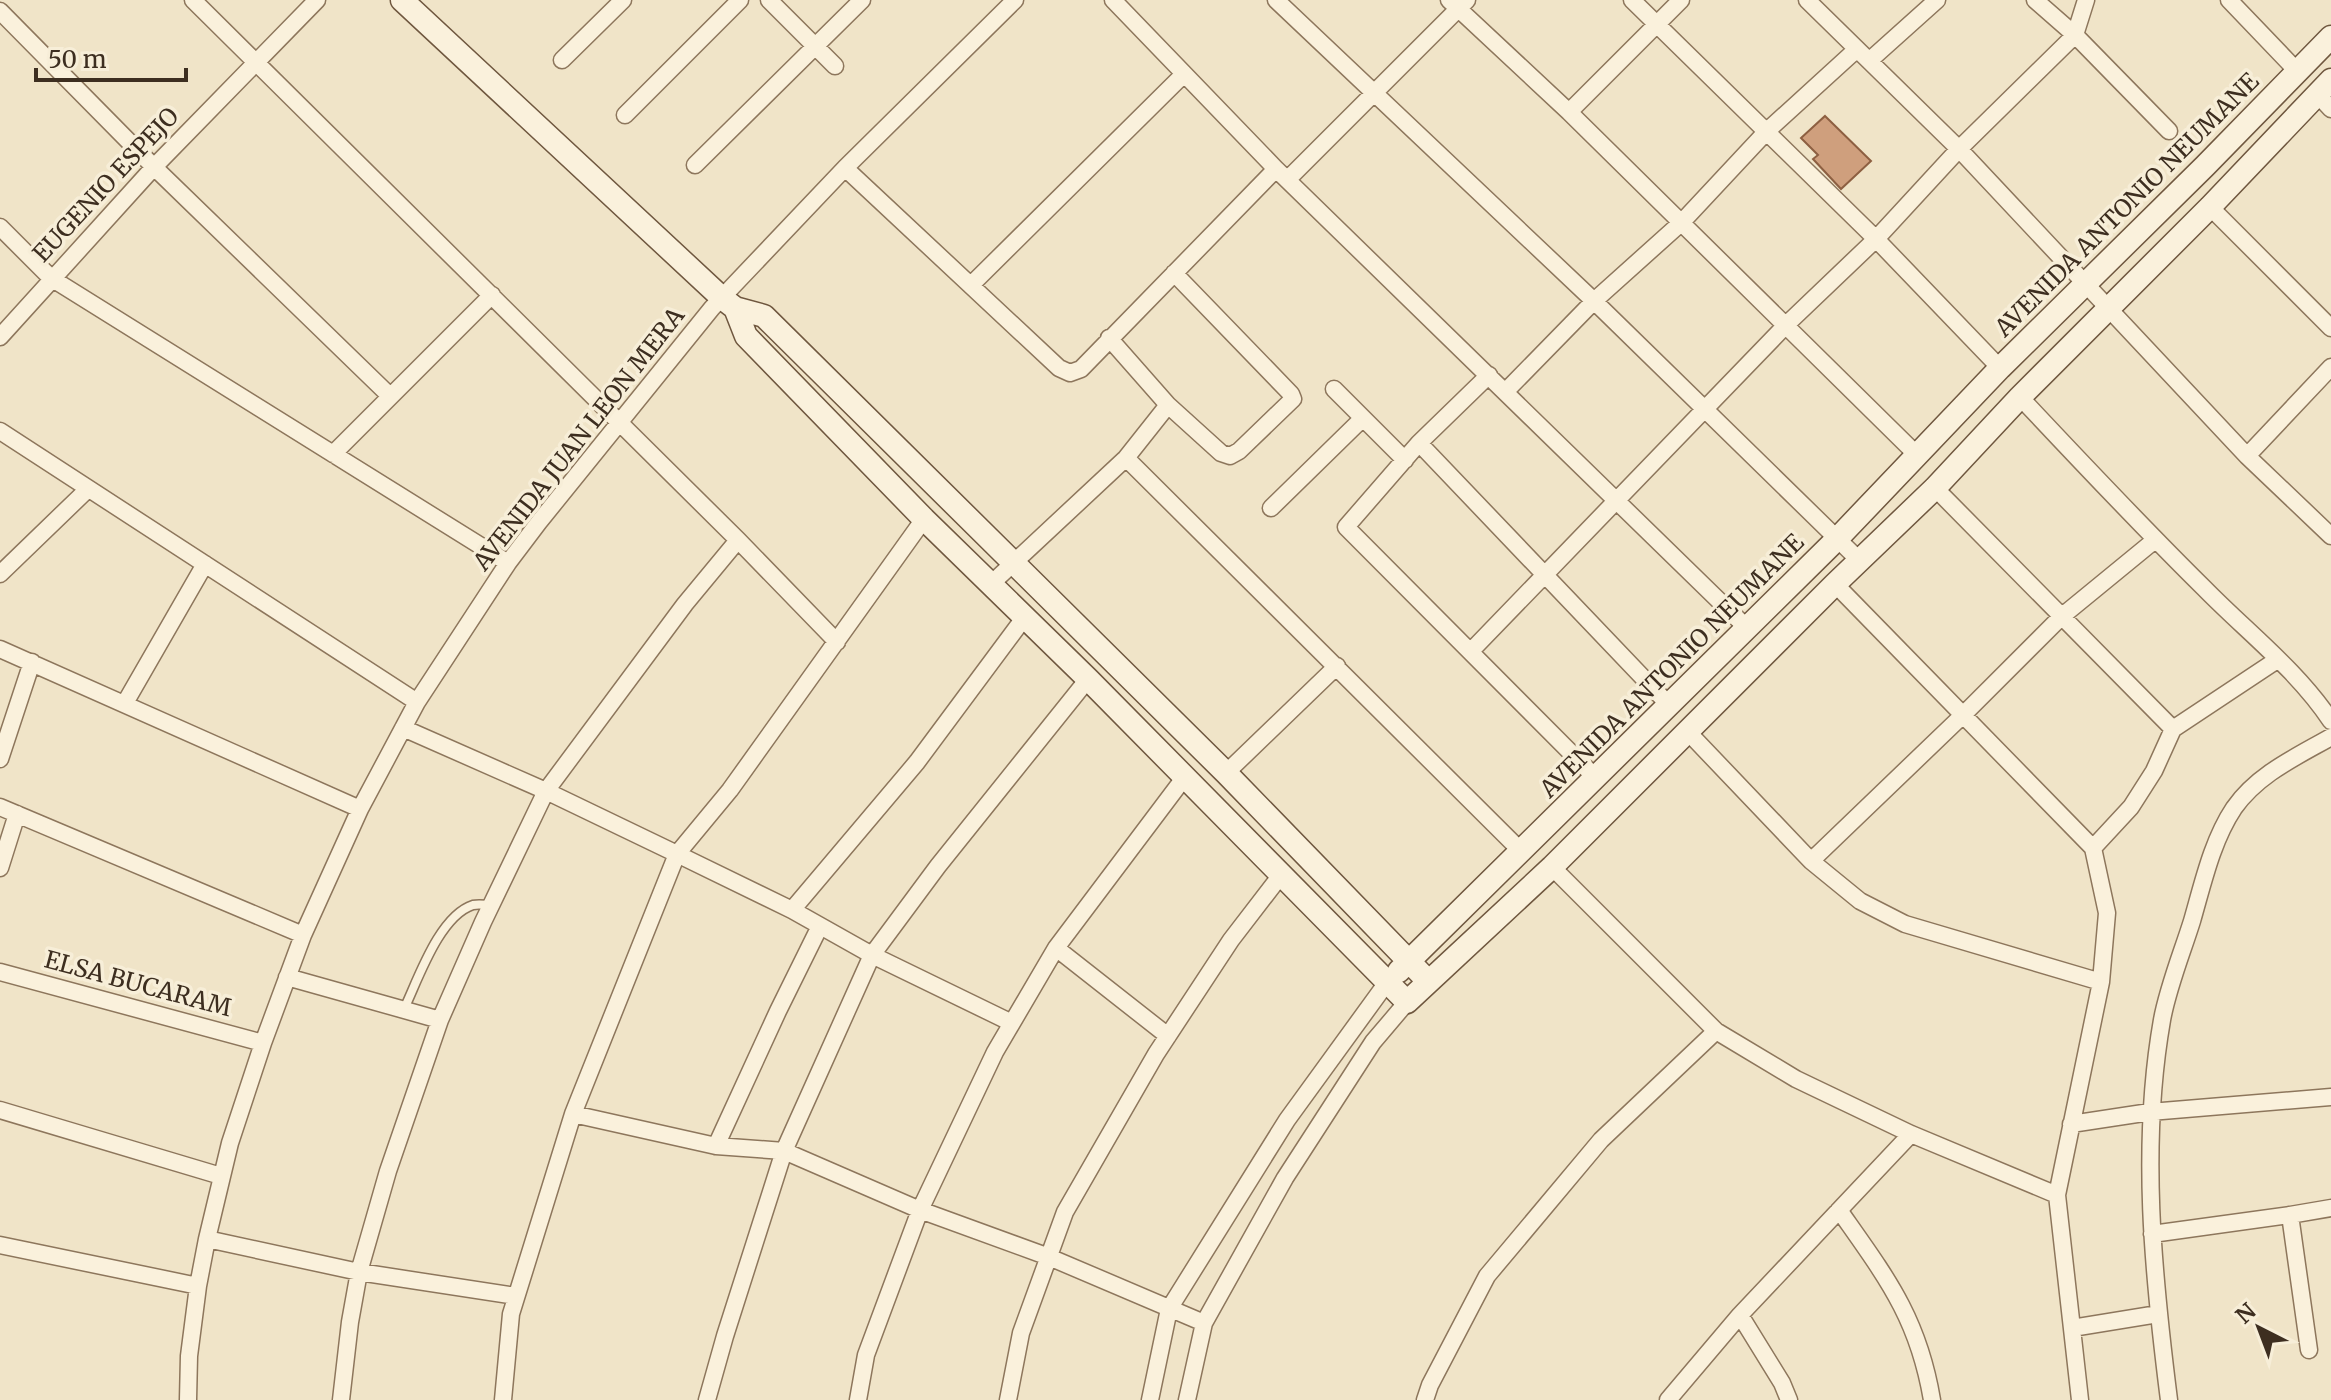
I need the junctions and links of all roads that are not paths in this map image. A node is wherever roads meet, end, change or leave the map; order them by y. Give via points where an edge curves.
1 (193, 0) edge
2 (317, 0) edge
3 (402, 0) edge
4 (623, 0) edge
5 (740, 0) edge
6 (769, 0) edge
7 (862, 0) edge
8 (1015, 0) edge
9 (1113, 0) edge
10 (1276, 0) edge
11 (1632, 0) edge
12 (1681, 0) edge
13 (1807, 0) edge
14 (1937, 0) edge
15 (2035, 0) edge
16 (2086, 0) edge
17 (2229, 0) edge
18 (1458, 3) edge
19 (0, 11) edge
20 (1657, 24) junction
21 (2075, 35) junction
22 (2331, 37) edge
23 (815, 46) junction
24 (1863, 55) junction
25 (562, 60) dead end
26 (255, 62) junction
27 (835, 66) dead end
28 (2297, 71) junction
29 (1183, 75) junction
30 (1373, 93) junction
31 (2326, 94) edge
32 (1569, 112) junction
33 (625, 115) dead end
34 (1767, 131) junction
35 (2169, 131) dead end
36 (1959, 149) junction
37 (695, 165) dead end
38 (154, 167) junction
39 (845, 168) junction
40 (1282, 174) junction
41 (2210, 207) junction
42 (1682, 222) junction
43 (0, 227) edge
44 (1876, 239) junction
45 (1174, 273) junction
46 (51, 278) junction
47 (2086, 284) junction
48 (971, 285) junction
49 (492, 295) junction
50 (1594, 301) junction
51 (728, 303) junction
52 (2110, 308) junction
53 (1787, 324) junction
54 (2331, 328) edge
55 (0, 337) edge
56 (1109, 338) junction
57 (2331, 367) edge
58 (2000, 368) junction
59 (1489, 375) junction
60 (1334, 389) dead end
61 (1505, 392) junction
62 (390, 396) junction
63 (2020, 397) junction
64 (1168, 405) junction
65 (1706, 408) junction
66 (1363, 418) junction
67 (619, 424) junction
68 (0, 431) edge
69 (1419, 443) junction
70 (333, 454) junction
71 (1916, 454) junction
72 (2247, 456) junction
73 (1126, 458) junction
74 (1405, 460) junction
75 (1935, 488) junction
76 (88, 489) junction
77 (1616, 501) junction
78 (1271, 508) dead end
79 (924, 519) junction
80 (2329, 531) edge
81 (1837, 539) junction
82 (738, 540) junction
83 (2155, 540) junction
84 (1860, 561) junction
85 (1014, 562) junction
86 (508, 563) junction
87 (205, 564) junction
88 (0, 574) edge
89 (1546, 574) junction
90 (991, 584) junction
91 (1835, 584) junction
92 (2061, 617) junction
93 (1024, 618) junction
94 (1747, 628) junction
95 (837, 642) junction
96 (0, 649) edge
97 (1471, 651) junction
98 (2277, 660) junction
99 (32, 662) junction
100 (1337, 666) junction
101 (1088, 679) junction
102 (417, 702) junction
103 (125, 703) junction
104 (1670, 706) junction
105 (1963, 715) junction
106 (2331, 721) edge
107 (403, 728) junction
108 (2173, 729) junction
109 (1688, 732) junction
110 (2331, 737) edge
111 (0, 759) edge
112 (1226, 773) junction
113 (1184, 778) junction
114 (1596, 778) junction
115 (546, 791) junction
116 (0, 807) edge
117 (360, 809) junction
118 (17, 814) junction
119 (2093, 848) junction
120 (1522, 852) junction
121 (677, 854) junction
122 (1811, 861) junction
123 (1552, 867) junction
124 (0, 868) edge
125 (1281, 875) junction
126 (492, 905) junction
127 (792, 910) junction
128 (820, 926) junction
129 (303, 935) junction
130 (1056, 948) junction
131 (872, 955) junction
132 (1408, 963) junction
133 (0, 972) edge
134 (287, 977) junction
135 (1388, 981) junction
136 (1428, 981) junction
137 (2101, 982) junction
138 (1407, 1002) junction
139 (404, 1009) junction
140 (440, 1020) junction
141 (1012, 1023) junction
142 (1716, 1031) junction
143 (1168, 1036) junction
144 (263, 1043) junction
145 (2331, 1097) edge
146 (0, 1110) edge
147 (2150, 1112) junction
148 (573, 1114) junction
149 (2071, 1124) junction
150 (1911, 1134) junction
151 (716, 1146) junction
152 (784, 1151) junction
153 (221, 1176) junction
154 (2057, 1195) junction
155 (2331, 1208) edge
156 (920, 1210) junction
157 (1839, 1210) junction
158 (2290, 1215) junction
159 (2152, 1234) junction
160 (207, 1239) junction
161 (0, 1245) edge
162 (1049, 1257) junction
163 (359, 1272) junction
164 (198, 1286) junction
165 (516, 1296) junction
166 (1169, 1309) junction
167 (2158, 1314) junction
168 (1740, 1315) junction
169 (1204, 1323) junction
170 (2072, 1328) junction
171 (2309, 1350) dead end
172 (188, 1400) edge
173 (341, 1400) edge
174 (503, 1400) edge
175 (707, 1400) edge
176 (858, 1400) edge
177 (1008, 1400) edge
178 (1150, 1400) edge
179 (1187, 1400) edge
180 (1425, 1400) edge
181 (1668, 1400) edge
182 (1789, 1400) edge
183 (1932, 1400) edge
184 (2080, 1400) edge
185 (2169, 1400) edge

1 - 26 street
2 - 26 street, EUGENIO ESPEJO
3 - 51 street
4 - 25 street
5 - 33 street
6 - 23 street
7 - 23 street
8 - 39 street, AVENIDA JUAN LEON MERA
9 - 29 street
10 - 30 street
11 - 20 street
12 - 20 street
13 - 24 street
14 - 24 street
15 - 21 street
16 - 21 street
17 - 28 street
18 - 30 street
18 - 32 street
19 - 38 street
20 - 32 street
20 - 34 street
21 - 35 street
21 - 36 street
22 - 28 street, AVENIDA ANTONIO NEUMANE
23 - 27 street
23 - 37 street
24 - 34 street
24 - 36 street
26 - 38 street, EUGENIO ESPEJO
26 - 49 street
28 - 47 street, AVENIDA ANTONIO NEUMANE
29 - 40 street
29 - 48 street
30 - 40 street
30 - 50 street
31 - 41 street
32 - 42 street
34 - 42 street
34 - 44 street
36 - 44 street
36 - 47 street
38 - 46 street, EUGENIO ESPEJO
38 - 62 street
39 - 48 street
39 - 51 street, AVENIDA JUAN LEON MERA
40 - 45 street
40 - 59 street
41 - 52 street
41 - 54 street
42 - 50 street
42 - 53 street
43 - 46 street
44 - 53 street
44 - 58 street
45 - 56 street
45 - 64 street via 1293,399 1230,456
46 - 55 street, EUGENIO ESPEJO
46 - 70 street
47 - 52 street
47 - 58 street, AVENIDA ANTONIO NEUMANE
48 - 56 street via 1070,373 1081,369
49 - 62 street
49 - 67 street
50 - 61 street
50 - 65 street
51 - 67 street, AVENIDA JUAN LEON MERA
51 - 79 street via 746,336
51 - 85 street via 764,316
52 - 63 street
52 - 72 street
53 - 65 street
53 - 71 street
56 - 64 street
57 - 72 street
58 - 71 street, AVENIDA ANTONIO NEUMANE
59 - 61 street
59 - 69 street
60 - 66 street
61 - 77 street
62 - 70 street
63 - 75 street
63 - 83 street
64 - 73 street
65 - 77 street
65 - 81 street
66 - 74 street
66 - 78 street
67 - 82 street
67 - 86 street, AVENIDA JUAN LEON MERA
68 - 76 street
69 - 74 street
69 - 89 street
70 - 86 street
71 - 81 street, AVENIDA ANTONIO NEUMANE
72 - 80 street
73 - 85 street
73 - 100 street
74 - 97 street via 1346,527
75 - 84 street
75 - 92 street
76 - 87 street
76 - 88 street
77 - 89 street
77 - 94 street
79 - 90 street
79 - 95 street
81 - 84 street
81 - 94 street, AVENIDA ANTONIO NEUMANE
82 - 95 street
82 - 115 street
83 - 92 street
83 - 98 street
84 - 91 street
85 - 90 street
85 - 112 street
86 - 102 street, AVENIDA JUAN LEON MERA
87 - 102 street
87 - 103 street
89 - 97 street
89 - 104 street
90 - 93 street
91 - 105 street
91 - 109 street
92 - 105 street
92 - 108 street
93 - 101 street
93 - 127 street via 917,762
94 - 104 street, AVENIDA ANTONIO NEUMANE
95 - 121 street
96 - 99 street
97 - 114 street
98 - 106 street
98 - 108 street
99 - 103 street
99 - 111 street
100 - 112 street
100 - 120 street
101 - 113 street
101 - 131 street
102 - 107 street, AVENIDA JUAN LEON MERA
103 - 117 street
104 - 114 street, AVENIDA ANTONIO NEUMANE
105 - 119 street
105 - 122 street
107 - 115 street
107 - 117 street, AVENIDA JUAN LEON MERA
108 - 119 street via 2131,807
109 - 122 street
109 - 123 street
110 - 147 street via 2270,772 2235,807 2216,842 2163,1017
112 - 132 street
113 - 125 street
113 - 130 street
114 - 120 street, AVENIDA ANTONIO NEUMANE
115 - 121 street
115 - 126 street
116 - 118 street
117 - 129 street, AVENIDA JUAN LEON MERA
118 - 124 street
118 - 129 street
119 - 137 street via 2107,913
120 - 132 street, AVENIDA ANTONIO NEUMANE
121 - 127 street
121 - 148 street
122 - 137 street via 1860,901 1905,924
123 - 136 street
123 - 142 street
125 - 135 street
125 - 143 street
126 - 139 lane via 473,905 448,924
126 - 140 street
127 - 128 street
128 - 131 street
128 - 151 street
129 - 134 street, AVENIDA JUAN LEON MERA
130 - 141 street
130 - 143 street
131 - 141 street
131 - 152 street
132 - 135 street, AVENIDA ANTONIO NEUMANE
132 - 136 street
133 - 144 street, ELSA BUCARAM
134 - 139 street
134 - 144 street, AVENIDA JUAN LEON MERA
135 - 138 street
135 - 166 street, AVENIDA ANTONIO NEUMANE via 1287,1120
136 - 138 street
137 - 149 street
138 - 169 street via 1373,1042 1285,1178
139 - 140 street
140 - 163 street
141 - 156 street
142 - 150 street via 1796,1079
142 - 180 street via 1601,1140 1487,1276
143 - 162 street via 1065,1212
144 - 153 street, AVENIDA JUAN LEON MERA
145 - 147 street
146 - 153 street
147 - 149 street
147 - 159 street
148 - 151 street
148 - 165 street
149 - 154 street
150 - 154 street
150 - 157 street
151 - 152 street
152 - 156 street
152 - 175 street
153 - 160 street, AVENIDA JUAN LEON MERA
154 - 170 street
155 - 158 street
156 - 162 street
156 - 176 street via 866,1355
157 - 168 street
157 - 183 street via 1909,1318
158 - 159 street
158 - 171 street
159 - 167 street
160 - 163 street
160 - 164 street, AVENIDA JUAN LEON MERA
161 - 164 street
162 - 166 street
162 - 177 street via 1021,1333
163 - 165 street
163 - 173 street
164 - 172 street, AVENIDA JUAN LEON MERA
165 - 174 street
166 - 169 street
166 - 178 street, AVENIDA ANTONIO NEUMANE
167 - 170 street
167 - 185 street
168 - 181 street
168 - 182 street
169 - 179 street
170 - 184 street

